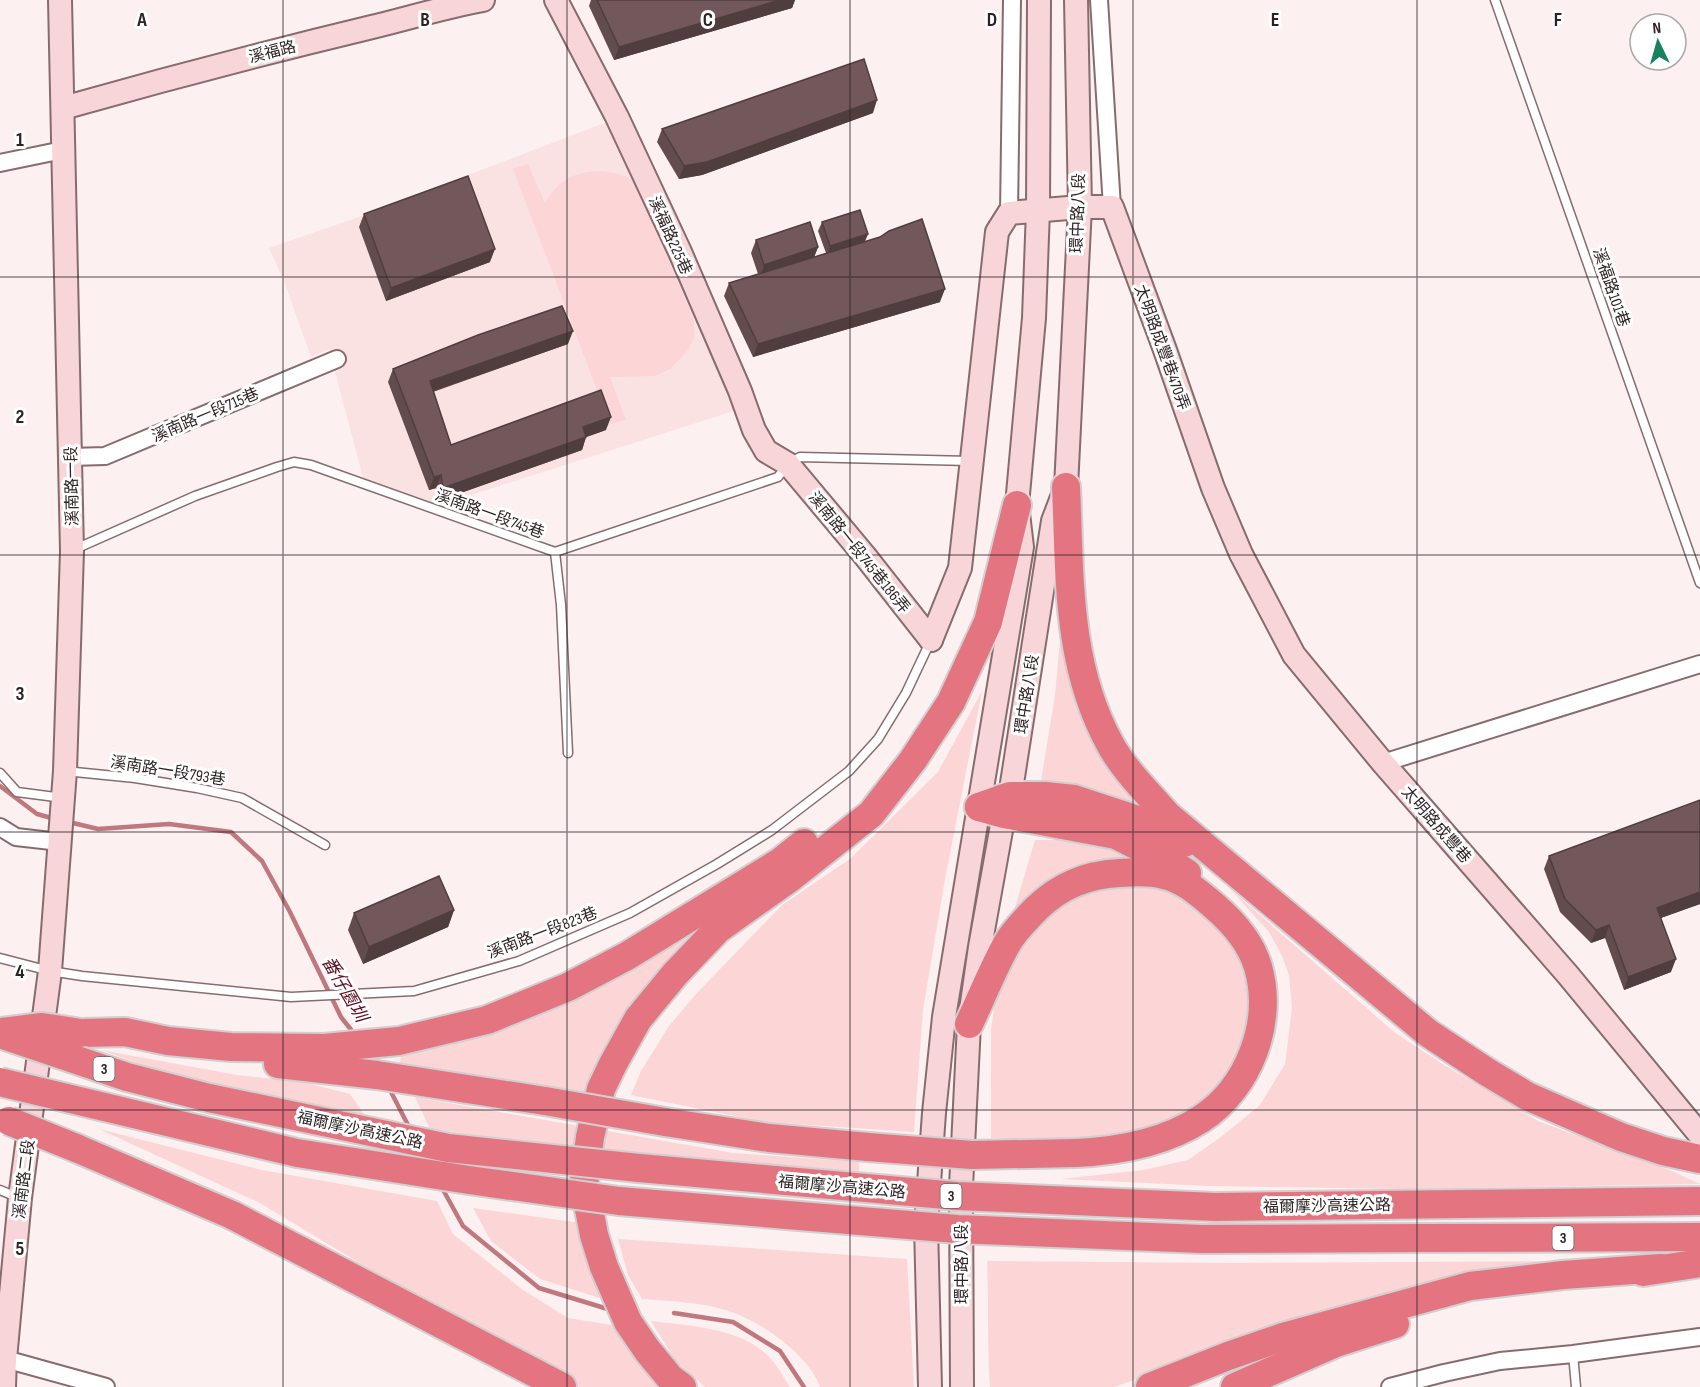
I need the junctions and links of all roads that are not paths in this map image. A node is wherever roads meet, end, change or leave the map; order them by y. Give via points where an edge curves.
1 (60, 0) edge
2 (483, 0) edge
3 (556, 0) edge
4 (1012, 0) edge
5 (1039, 0) edge
6 (1076, 0) edge
7 (1099, 0) edge
8 (1495, 0) edge
9 (63, 108) junction
10 (63, 150) junction
11 (0, 163) edge
12 (1080, 207) junction
13 (1112, 207) junction
14 (1038, 210) junction
15 (1009, 213) junction
16 (337, 359) dead end
17 (70, 457) junction
18 (974, 461) junction
19 (788, 464) junction
20 (1066, 487) junction
21 (1213, 488) joint
22 (1017, 506) junction
23 (72, 551) junction
24 (555, 552) junction
25 (1700, 583) edge
26 (931, 640) junction
27 (1700, 664) edge
28 (568, 753) dead end
29 (913, 760) junction
30 (1383, 763) junction
31 (65, 771) junction
32 (0, 773) edge
33 (63, 801) junction
34 (998, 806) junction
35 (0, 827) edge
36 (60, 838) junction
37 (325, 845) dead end
38 (1236, 872) junction
39 (1247, 944) junction
40 (0, 958) edge
41 (50, 971) junction
42 (969, 1024) junction
43 (0, 1033) edge
44 (81, 1033) junction
45 (0, 1082) edge
46 (5, 1119) edge
47 (1700, 1135) edge
48 (1700, 1159) edge
49 (10, 1194) edge
50 (1700, 1201) edge
51 (1700, 1237) edge
52 (1700, 1263) edge
53 (1661, 1268) junction
54 (1700, 1337) edge
55 (1573, 1354) junction
56 (5, 1359) junction
57 (4, 1387) edge
58 (106, 1387) edge
59 (562, 1387) edge
60 (682, 1387) edge
61 (930, 1387) edge
62 (962, 1387) edge
63 (1150, 1387) edge
64 (1235, 1387) edge
65 (1390, 1387) edge
66 (1576, 1387) edge

1 - 9 street, 溪南路一段
2 - 9 street, 溪福路 via 435,6 397,21 239,59
3 - 19 street, 溪福路225巷 via 617,117 680,252 754,430 766,452
4 - 15 street
5 - 14 street, 環中路八段
6 - 12 street, 環中路八段
7 - 13 street, 環中路八段
8 - 25 lane, 溪福路101巷
9 - 10 street, 溪南路一段
10 - 11 street
10 - 17 street, 溪南路一段
12 - 13 street
12 - 14 street
12 - 20 street, 環中路八段
13 - 21 street, 太明路成豐巷470弄
14 - 15 street
14 - 22 street, 環中路八段 via 1034,318
15 - 18 street via 997,232
16 - 17 street, 溪南路一段715巷 via 105,456
17 - 23 street, 溪南路一段
18 - 19 lane, 溪南路一段745巷 via 800,458
18 - 26 street via 960,568
19 - 24 lane, 溪南路一段745巷 via 778,477
19 - 26 street, 溪南路一段745巷186弄
20 - 34 street, 環中路八段 via 1053,521
20 - 38 highway via 1075,646 1097,716 1111,745 1167,815
21 - 30 street, 太明路成豐巷 via 1241,554 1294,655
22 - 29 highway via 987,622 951,702
22 - 34 street, 環中路八段 via 1023,547
23 - 24 lane, 溪南路一段745巷 via 195,496 294,462
23 - 31 street, 溪南路一段
24 - 28 lane
26 - 41 lane, 溪南路一段823巷 via 878,739 849,771 772,830 717,864 630,913 519,961 414,991 291,997
27 - 30 street
29 - 44 highway via 780,862 627,956 567,987 487,1020 399,1041 324,1048 231,1047 125,1032
29 - 60 highway via 871,814 718,929 675,974 639,1019 601,1089 584,1183 594,1235 628,1322 670,1378
30 - 47 street, 太明路成豐巷 via 1683,1108
31 - 33 street, 溪南路一段
31 - 37 lane, 溪南路一段793巷 via 135,778 242,798
32 - 33 lane via 17,792
33 - 36 street, 溪南路一段
34 - 38 highway via 1045,796 1074,799 1141,821
34 - 39 highway via 1116,836 1171,863 1216,891 1241,920
34 - 42 street, 環中路八段
34 - 61 street, 環中路八段 via 944,1017 926,1225
35 - 36 street via 16,837
36 - 41 street, 溪南路一段
38 - 48 highway via 1428,1032 1487,1072 1527,1096 1621,1137
39 - 42 highway via 1225,915 1194,889 1165,875 1135,872 1081,879 1051,896 1009,940
39 - 44 highway, bridge via 1258,967 1261,1022 1255,1051 1234,1086 1201,1119 1178,1132 1130,1147 1076,1153 972,1155 770,1138 384,1076 211,1057
40 - 41 lane, 溪南路一段823巷
41 - 49 street, 溪南路二段
42 - 62 street, 環中路八段 via 961,1187
43 - 44 highway, bridge via 42,1027
43 - 50 highway, 福爾摩沙高速公路 / 3, bridge via 127,1077 232,1103 448,1148 639,1168 957,1196 1216,1207
45 - 51 highway, 福爾摩沙高速公路 / 3, bridge via 297,1153 619,1201 957,1229 1202,1239
46 - 59 highway, bridge via 232,1215
49 - 56 street, 溪南路二段
52 - 53 highway
53 - 63 highway via 1470,1286 1283,1336
53 - 64 highway via 1469,1303 1336,1343
54 - 55 street
55 - 65 street via 1500,1361
55 - 66 lane
56 - 57 street, 溪南路二段
56 - 58 street

